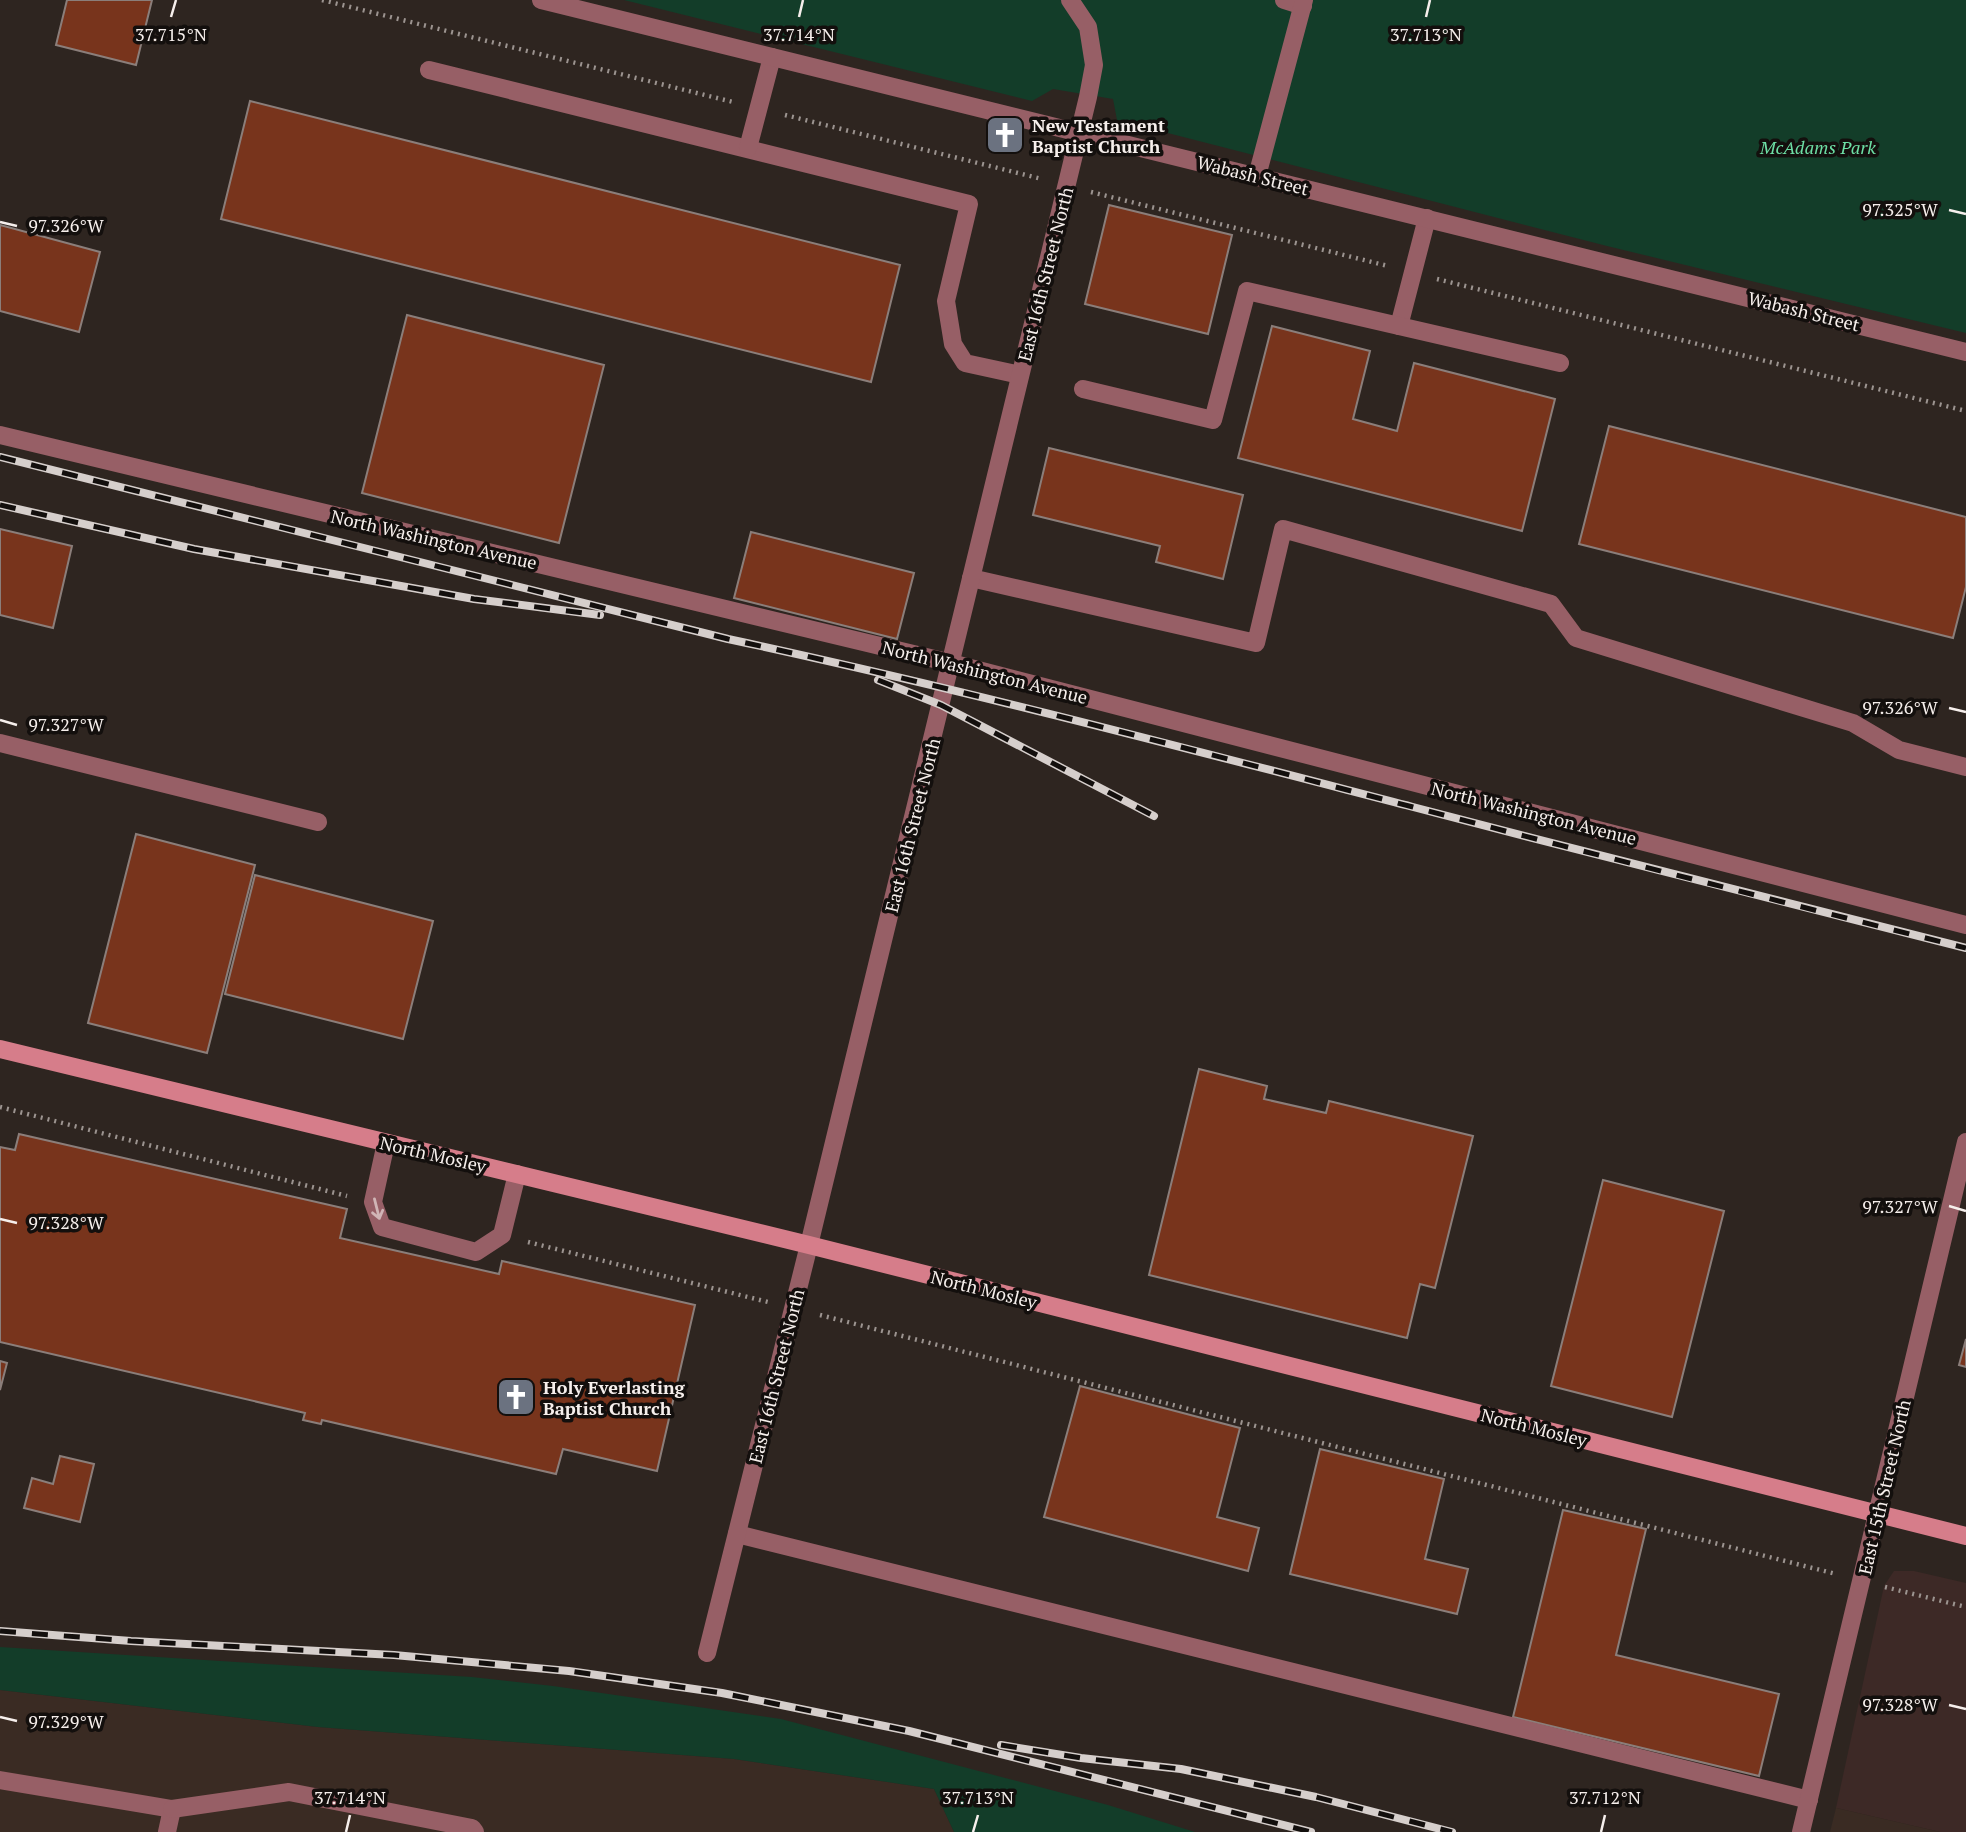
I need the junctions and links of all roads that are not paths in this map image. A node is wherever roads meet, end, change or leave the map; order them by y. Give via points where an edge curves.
1 (541, 0) edge
2 (1070, 0) edge
3 (1284, 0) edge
4 (1303, 3) edge
5 (772, 57) junction
6 (429, 70) dead end
7 (1079, 132) junction
8 (748, 148) junction
9 (1256, 176) junction
10 (1427, 218) junction
11 (1398, 326) junction
12 (1966, 352) edge
13 (1560, 363) dead end
14 (1020, 375) junction
15 (1083, 388) dead end
16 (0, 435) edge
17 (971, 578) junction
18 (951, 663) junction
19 (0, 743) edge
20 (1966, 767) edge
21 (318, 822) dead end
22 (1966, 925) edge
23 (0, 1049) edge
24 (1966, 1142) edge
25 (386, 1143) junction
26 (517, 1174) junction
27 (809, 1245) junction
28 (1878, 1514) junction
29 (737, 1534) junction
30 (1966, 1536) edge
31 (707, 1653) dead end
32 (0, 1780) edge
33 (1809, 1800) junction
34 (172, 1809) junction
35 (167, 1832) edge
36 (475, 1832) edge
37 (1801, 1832) edge

1 - 5 street, Wabash Street
2 - 7 street, East 16th Street North via 1088,27 1094,65
3 - 4 street
4 - 9 street
5 - 7 street, Wabash Street
5 - 8 street
6 - 8 street
7 - 9 street, Wabash Street
7 - 14 street, East 16th Street North
8 - 14 street via 969,204 946,301 953,344 964,363
9 - 10 street, Wabash Street
10 - 11 street
10 - 12 street, Wabash Street
11 - 13 street
11 - 15 street via 1247,291 1213,420
14 - 17 street, East 16th Street North
16 - 18 street, North Washington Avenue
17 - 18 street, East 16th Street North
17 - 20 street via 1256,643 1283,528 1551,604 1576,638 1853,723 1899,750
18 - 22 street, North Washington Avenue
18 - 27 street, East 16th Street North
19 - 21 street
23 - 25 street, North Mosley
24 - 28 street, East 15th Street North
25 - 26 street, North Mosley
25 -> 26 street via 373,1202 382,1227 476,1252 502,1235
26 - 27 street, North Mosley
27 - 28 street, North Mosley
27 - 29 street, East 16th Street North
28 - 30 street, North Mosley
28 - 33 street, East 15th Street North
29 - 31 street, East 16th Street North
29 - 33 street
32 - 34 street
33 - 37 street, East 15th Street North
34 - 35 street
34 - 36 street via 289,1792

